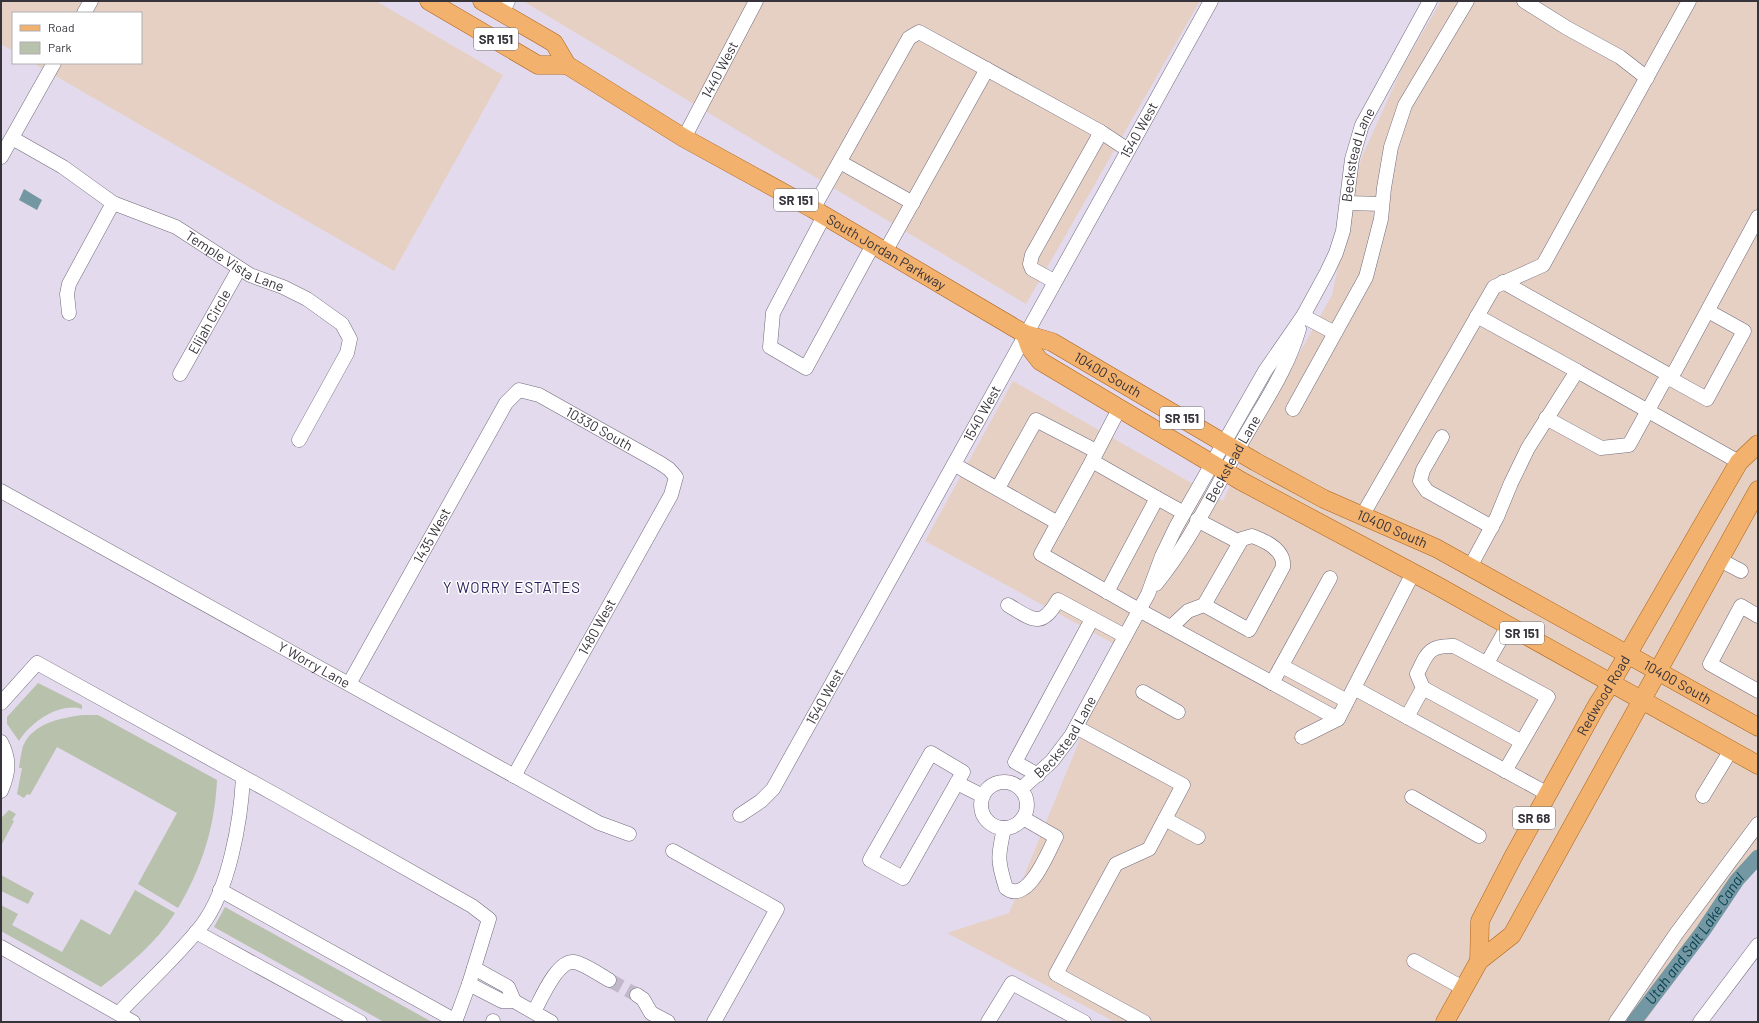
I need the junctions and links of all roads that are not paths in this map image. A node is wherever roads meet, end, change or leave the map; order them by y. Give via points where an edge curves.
1 (91, 1) edge
2 (429, 1) edge
3 (482, 1) edge
4 (756, 1) edge
5 (1211, 1) edge
6 (1430, 1) edge
7 (1467, 1) edge
8 (1524, 1) edge
9 (1689, 1) edge
10 (505, 7) edge
11 (85, 12) edge
12 (53, 64) edge
13 (566, 65) junction
14 (987, 70) junction
15 (1647, 78) junction
16 (1101, 132) junction
17 (12, 138) junction
18 (684, 138) junction
19 (1128, 150) junction
20 (1, 157) edge
21 (840, 162) junction
22 (113, 203) junction
23 (913, 203) junction
24 (1347, 203) junction
25 (1382, 204) junction
26 (818, 213) junction
27 (1758, 217) edge
28 (879, 248) junction
29 (239, 269) junction
30 (1054, 281) junction
31 (1503, 282) junction
32 (1708, 311) junction
33 (69, 313) dead end
34 (1303, 316) junction
35 (1477, 316) junction
36 (1335, 333) junction
37 (1025, 334) junction
38 (1576, 371) junction
39 (180, 374) dead end
40 (1670, 377) junction
41 (519, 390) joint
42 (1119, 409) junction
43 (1293, 409) dead end
44 (1648, 411) junction
45 (1546, 418) junction
46 (1442, 437) dead end
47 (299, 440) dead end
48 (1758, 444) edge
49 (1230, 447) junction
50 (1094, 456) junction
51 (1738, 462) junction
52 (955, 464) junction
53 (1218, 468) junction
54 (676, 476) joint
55 (998, 488) junction
56 (1758, 490) edge
57 (1, 491) edge
58 (1157, 498) junction
59 (1184, 514) junction
60 (1362, 516) junction
61 (1197, 520) junction
62 (1058, 523) junction
63 (1492, 527) junction
64 (1238, 542) junction
65 (1720, 560) junction
66 (1470, 567) junction
67 (1740, 571) dead end
68 (1413, 573) junction
69 (1330, 578) dead end
70 (1107, 592) junction
71 (1148, 594) junction
72 (1008, 605) dead end
73 (1204, 605) junction
74 (1139, 610) junction
75 (1758, 616) edge
76 (1092, 619) junction
77 (1508, 626) junction
78 (1171, 627) junction
79 (1125, 636) junction
80 (1628, 655) junction
81 (1488, 664) junction
82 (1282, 666) junction
83 (1659, 672) junction
84 (1272, 683) junction
85 (1612, 683) junction
86 (349, 684) junction
87 (1354, 688) junction
88 (1423, 688) junction
89 (1758, 691) edge
90 (1143, 692) dead end
91 (1347, 701) junction
92 (1642, 701) junction
93 (1, 703) edge
94 (1178, 712) dead end
95 (1407, 717) junction
96 (1338, 719) junction
97 (1076, 727) junction
98 (1758, 727) edge
99 (1302, 737) dead end
100 (1, 742) edge
101 (1522, 742) junction
102 (1731, 750) junction
103 (1758, 765) edge
104 (1505, 771) junction
105 (1038, 775) junction
106 (514, 776) junction
107 (243, 777) junction
108 (957, 783) junction
109 (1021, 789) junction
110 (1, 791) edge
111 (1548, 794) junction
112 (983, 796) junction
113 (1703, 796) dead end
114 (1412, 797) dead end
115 (740, 815) dead end
116 (1023, 818) junction
117 (1165, 819) junction
118 (1758, 824) edge
119 (1004, 828) junction
120 (629, 834) dead end
121 (1479, 836) dead end
122 (1198, 837) dead end
123 (673, 851) dead end
124 (220, 890) junction
125 (196, 932) junction
126 (1758, 945) edge
127 (1, 947) edge
128 (1414, 960) dead end
129 (1479, 961) junction
130 (474, 968) junction
131 (609, 980) tunnel mouth
132 (469, 984) junction
133 (1463, 988) junction
134 (636, 995) tunnel mouth
135 (514, 1001) junction
136 (534, 1012) junction
137 (119, 1013) junction
138 (456, 1021) edge
139 (133, 1022) edge
140 (360, 1022) edge
141 (551, 1022) edge
142 (668, 1022) edge
143 (714, 1022) edge
144 (988, 1022) edge
145 (1084, 1022) edge
146 (1144, 1022) edge
147 (1445, 1022) edge
148 (1616, 1022) edge
149 (1700, 1022) edge

1 - 11 street
2 - 13 main road, SR 151 via 538,65
3 - 10 main road, SR 151
4 - 18 street, 1440 West
5 - 19 street, 1540 West
6 - 24 street, Beckstead Lane via 1362,125 1352,159
7 - 25 street via 1405,105 1391,147
8 - 15 street via 1620,57
9 - 15 street
10 - 13 main road, SR 151 via 554,43
12 - 17 street
13 - 18 main road, South Jordan Parkway / SR 151
14 - 16 street
14 - 21 street via 919,32 913,34
14 - 23 street
15 - 31 street via 1543,266
16 - 19 street
16 - 30 street via 1032,255 1032,269
17 - 20 street
17 - 22 street, Temple Vista Lane via 63,167
18 - 26 main road, South Jordan Parkway / SR 151
19 - 30 street, 1540 West
21 - 23 street
21 - 26 street
22 - 29 street, Temple Vista Lane via 176,228
22 - 33 street via 69,284
23 - 28 street
24 - 25 street
24 - 34 street, Beckstead Lane via 1343,231 1336,253
25 - 36 street via 1381,219 1366,277
26 - 28 main road, South Jordan Parkway / SR 151
26 - 28 street via 773,313 770,347 806,368
27 - 32 street
28 - 37 main road, South Jordan Parkway / SR 151
29 - 39 street, Elijah Circle
29 - 47 street, Temple Vista Lane via 312,302 342,324 350,339 345,357
30 - 37 street, 1540 West
31 - 35 street via 1494,287
31 - 40 street
32 - 40 street
32 - 40 street via 1744,331 1707,399
34 - 36 street
34 - 49 street, Beckstead Lane via 1284,365
35 - 38 street
35 - 60 street
36 - 43 street
37 - 42 main road, 10400 South / SR 151 via 1034,354 1048,367
37 - 49 main road, 10400 South / SR 151 via 1052,342
37 - 52 street, 1540 West
38 - 44 street
38 - 45 street via 1567,389
40 - 44 street via 1663,384
41 - 54 street, 10330 South via 539,395 660,463
41 - 86 street, 1435 West via 506,403
42 - 50 street
42 - 53 main road, 10400 South / SR 151
44 - 45 street via 1629,446 1601,448
44 - 51 street
45 - 63 street via 1511,483
46 - 63 street via 1423,470 1420,481 1427,491
48 - 51 main road, Redwood Road / SR 68
49 - 53 street, Beckstead Lane
49 - 60 main road, 10400 South / SR 151 via 1324,499
50 - 55 street via 1036,420
50 - 58 street
50 - 62 street
51 - 80 main road, Redwood Road / SR 68
52 - 55 street
52 - 115 street, 1540 West via 773,789
53 - 59 street, Beckstead Lane
53 - 61 street, Beckstead Lane
53 - 68 main road, 10400 South / SR 151
54 - 106 street, 1480 West via 671,495
55 - 62 street
56 - 65 main road, Redwood Road / SR 68
57 - 86 street, Y Worry Lane
58 - 59 street
58 - 70 street
59 - 71 street, Beckstead Lane via 1162,556
60 - 66 main road, 10400 South / SR 151 via 1413,537
61 - 64 street
61 - 71 street, Beckstead Lane via 1177,556
62 - 70 street via 1041,554
63 - 66 street
64 - 73 street
64 - 73 street via 1246,537 1256,538 1279,551 1284,561 1283,568 1249,630
65 - 67 street
65 - 83 main road, Redwood Road / SR 68
66 - 80 main road, 10400 South / SR 151
68 - 77 main road, 10400 South / SR 151
68 - 87 street
69 - 82 street
70 - 74 street
71 - 74 street, Beckstead Lane
72 - 76 street via 1038,620 1046,617 1058,600
73 - 78 street via 1188,611
74 - 78 street
74 - 79 street, Beckstead Lane
75 - 89 street via 1741,606 1710,664
76 - 79 street
76 - 105 street via 1014,762
77 - 81 street
77 - 85 main road, 10400 South / SR 151
78 - 84 street
79 - 97 street, Beckstead Lane
80 - 83 main road, 10400 South / SR 151
80 - 85 main road, Redwood Road / SR 68
81 - 88 street via 1454,646 1441,645 1429,650 1417,674
81 - 101 street via 1548,697
82 - 84 street
82 - 91 street
83 - 92 main road, Redwood Road / SR 68
83 - 98 main road, 10400 South / SR 151
84 - 96 street
85 - 92 main road, 10400 South / SR 151
85 - 111 main road, Redwood Road / SR 68 via 1597,705
86 - 106 street, Y Worry Lane
87 - 91 street
87 - 95 street
88 - 95 street
88 - 101 street
90 - 94 street
91 - 96 street
92 - 102 main road, 10400 South / SR 151
92 - 129 main road, Redwood Road / SR 68 via 1512,935
93 - 107 street via 37,664
95 - 104 street
96 - 99 street
97 - 105 street, Beckstead Lane via 1061,751
97 - 117 street via 1183,785
100 - 110 street via 9,764
101 - 104 street
102 - 103 main road, 10400 South / SR 151
102 - 113 street
104 - 111 street
105 - 109 street, Beckstead Lane
106 - 120 street, Y Worry Lane via 599,823
107 - 124 street via 237,833
107 - 130 street via 466,902 489,919
108 - 108 street via 903,878 870,860 931,753 963,772
108 - 112 street
109 - 112 street, Beckstead Lane via 1013,784 1000,783 988,789
109 - 116 street, Beckstead Lane via 1028,805
111 - 129 main road, Redwood Road / SR 68 via 1480,921
112 - 119 street via 983,814 995,826
114 - 121 street
116 - 119 street via 1013,826
116 - 119 street via 1056,837 1029,886 1021,891 1006,888 999,865 998,854
117 - 122 street
117 - 146 street via 1149,849 1116,864 1056,974
118 - 148 street via 1676,934
123 - 143 street via 777,909
124 - 125 street via 203,924
124 - 138 street
125 - 137 street
125 - 140 street
126 - 149 street
127 - 137 street
128 - 133 street
129 - 133 main road, Redwood Road / SR 68
130 - 132 street
130 - 135 street via 508,987
131 - 136 street via 575,962 566,962 559,968
132 - 135 street via 502,1001
132 - 138 street
133 - 147 main road, Redwood Road / SR 68
134 - 142 street via 643,999 651,1013
135 - 136 street
136 - 141 street
137 - 139 street
144 - 145 street via 1012,982

